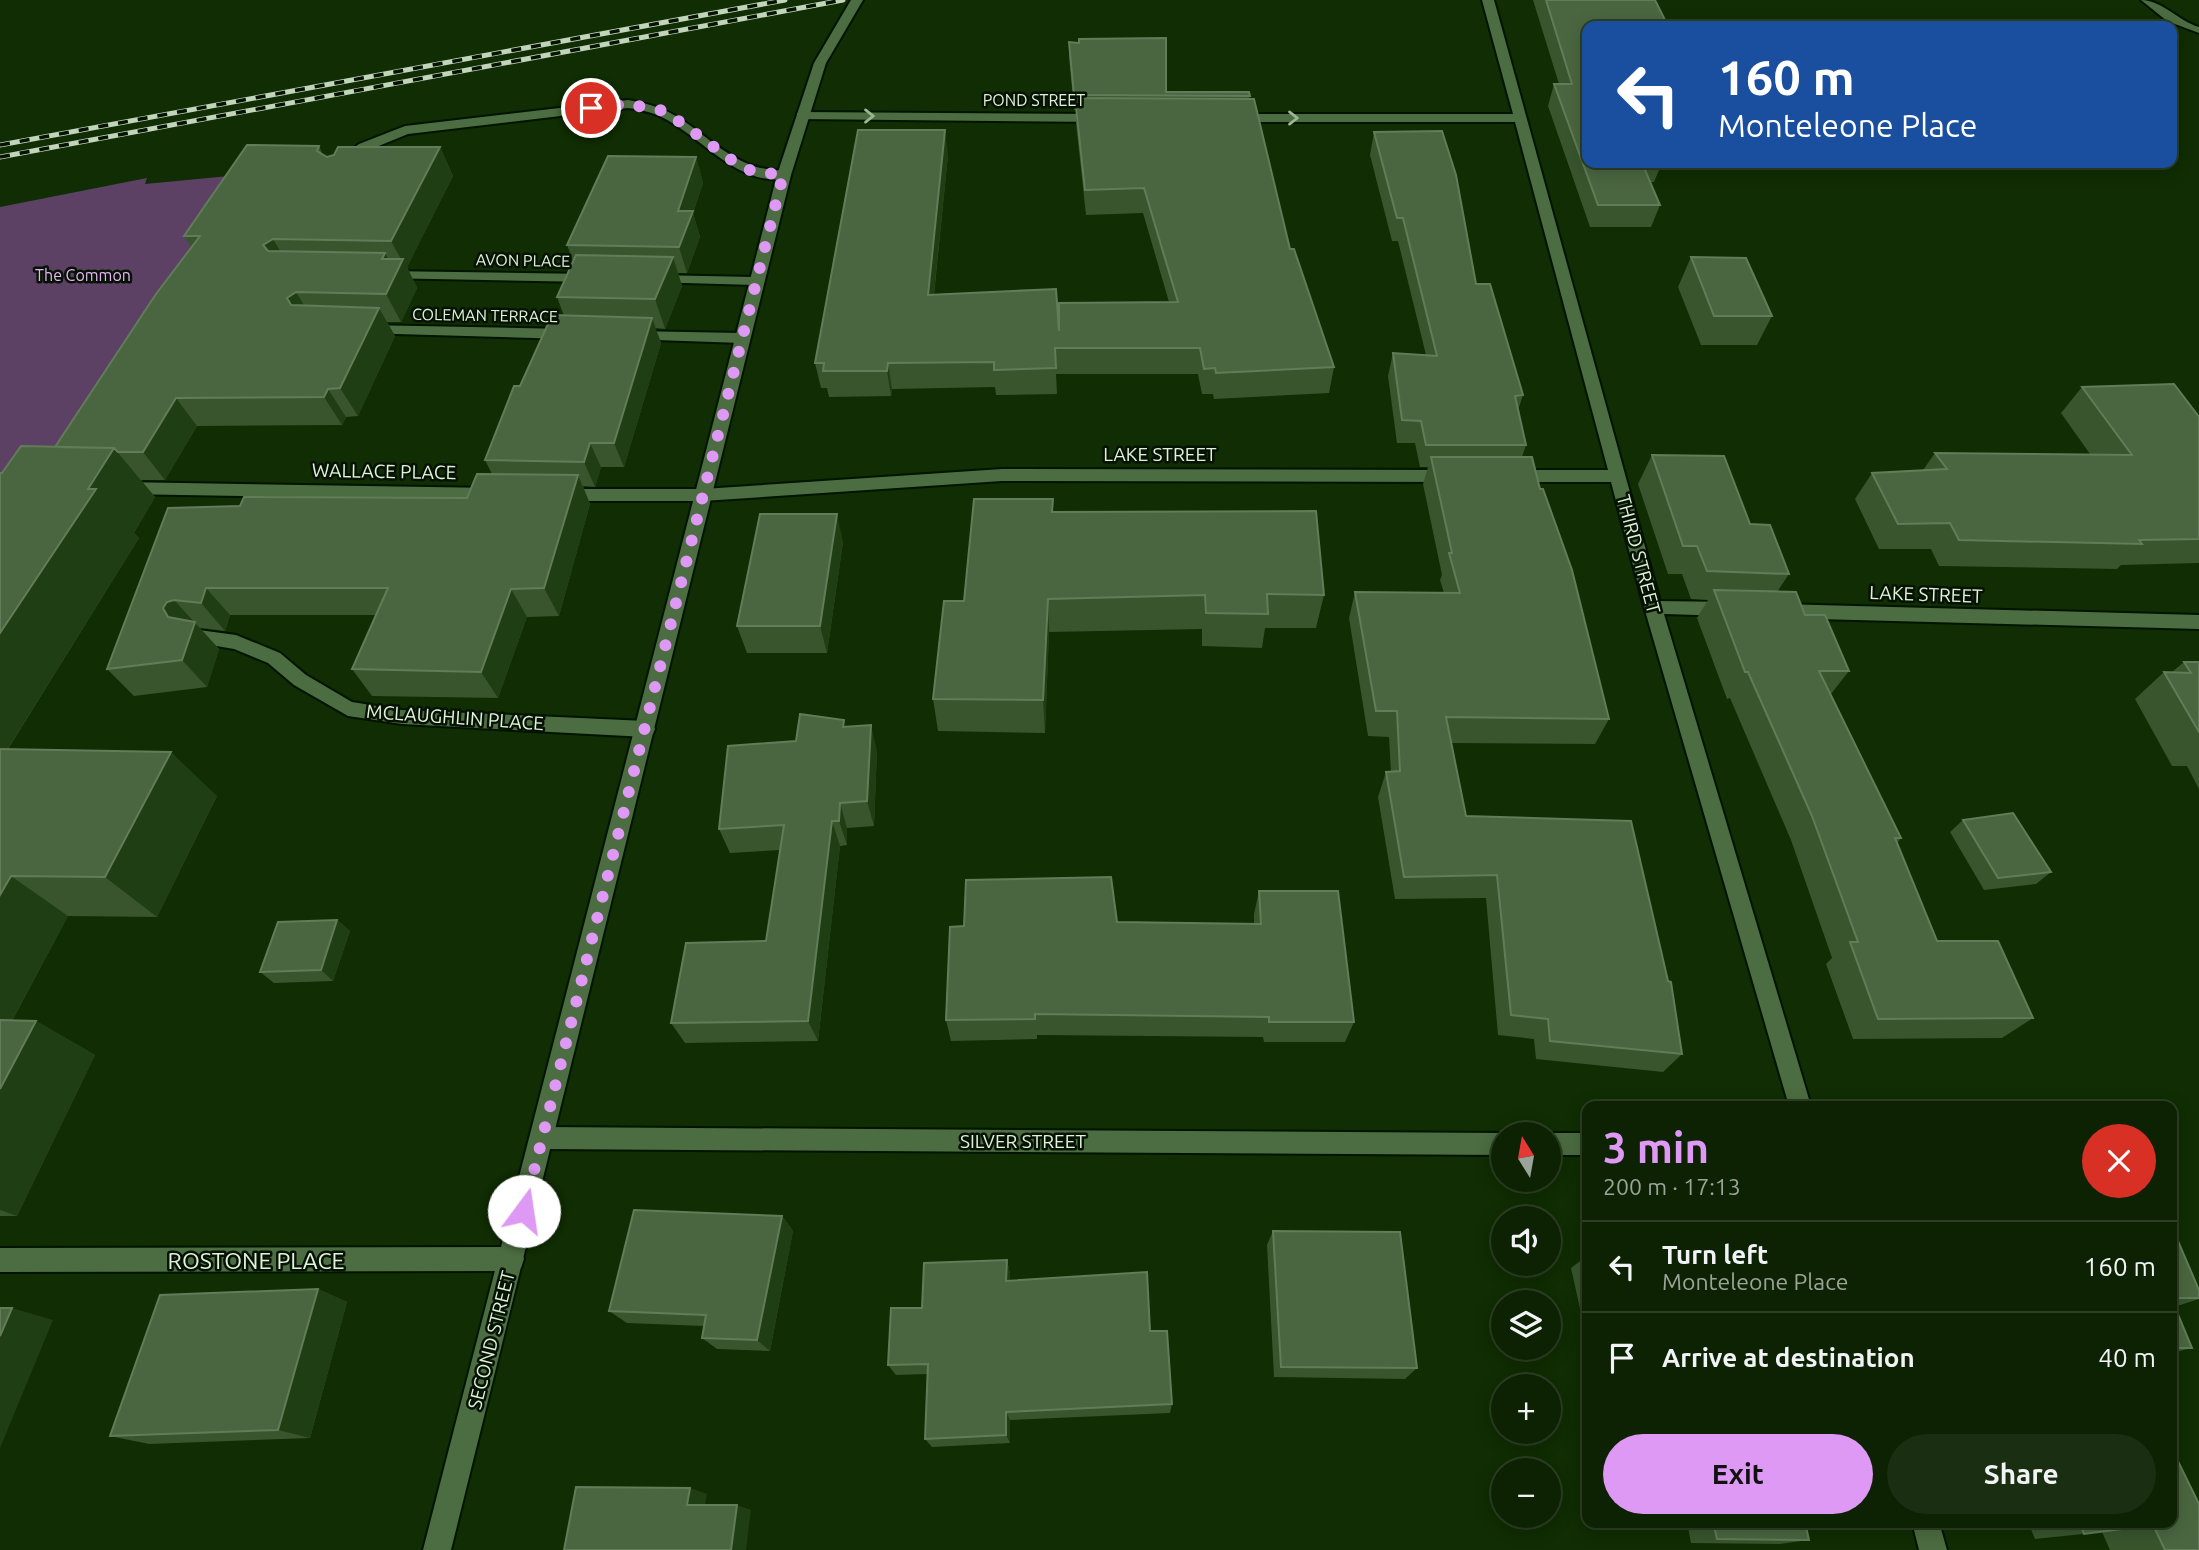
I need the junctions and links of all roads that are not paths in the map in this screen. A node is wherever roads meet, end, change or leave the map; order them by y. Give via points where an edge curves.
1 (1488, 0) edge
2 (2147, 0) edge
3 (853, 6) edge
4 (2177, 21) edge
5 (2177, 21) edge
6 (2199, 30) edge
7 (801, 116) junction
8 (1115, 118) edge
9 (1213, 118) edge
10 (1519, 118) junction
11 (783, 175) junction
12 (341, 179) edge
13 (372, 275) edge
14 (608, 279) edge
15 (636, 279) edge
16 (755, 281) junction
17 (355, 330) edge
18 (577, 335) edge
19 (619, 336) edge
20 (741, 338) junction
21 (1463, 476) edge
22 (1491, 476) edge
23 (1617, 476) junction
24 (106, 488) edge
25 (509, 494) edge
26 (550, 494) edge
27 (703, 495) junction
28 (1653, 607) junction
29 (2199, 622) edge
30 (199, 637) dead end
31 (646, 729) junction
32 (1799, 1101) edge
33 (542, 1138) junction
34 (1491, 1144) edge
35 (1561, 1144) edge
36 (1582, 1144) edge
37 (512, 1259) junction
38 (0, 1260) edge
39 (1927, 1528) edge
40 (437, 1550) edge
41 (1933, 1550) edge

1 - 10 street, THIRD STREET
2 - 5 street
3 - 7 street, SECOND STREET via 819,61
4 - 6 street
7 -> 8 street, POND STREET
7 - 11 street, SECOND STREET
9 -> 10 street
10 - 23 street, THIRD STREET
11 - 12 street via 752,171 675,117 652,107 628,104 405,130 364,147
11 - 16 street, SECOND STREET
13 - 14 street, AVON PLACE
15 - 16 street
16 - 20 street, SECOND STREET
17 - 18 street, COLEMAN TERRACE
19 - 20 street
20 - 27 street, SECOND STREET
21 - 27 street, LAKE STREET via 1002,475
22 - 23 street
23 - 28 street, THIRD STREET
24 - 25 street, WALLACE PLACE
26 - 27 street
27 - 31 street, SECOND STREET
28 - 29 street, LAKE STREET
28 - 32 street, THIRD STREET
30 - 31 street, MCLAUGHLIN PLACE via 236,642 274,658 348,709 402,717
31 - 33 street, SECOND STREET
33 - 34 street, SILVER STREET
33 - 37 street, SECOND STREET
35 - 36 street
37 - 38 street, ROSTONE PLACE
37 - 40 street, SECOND STREET
39 - 41 street

